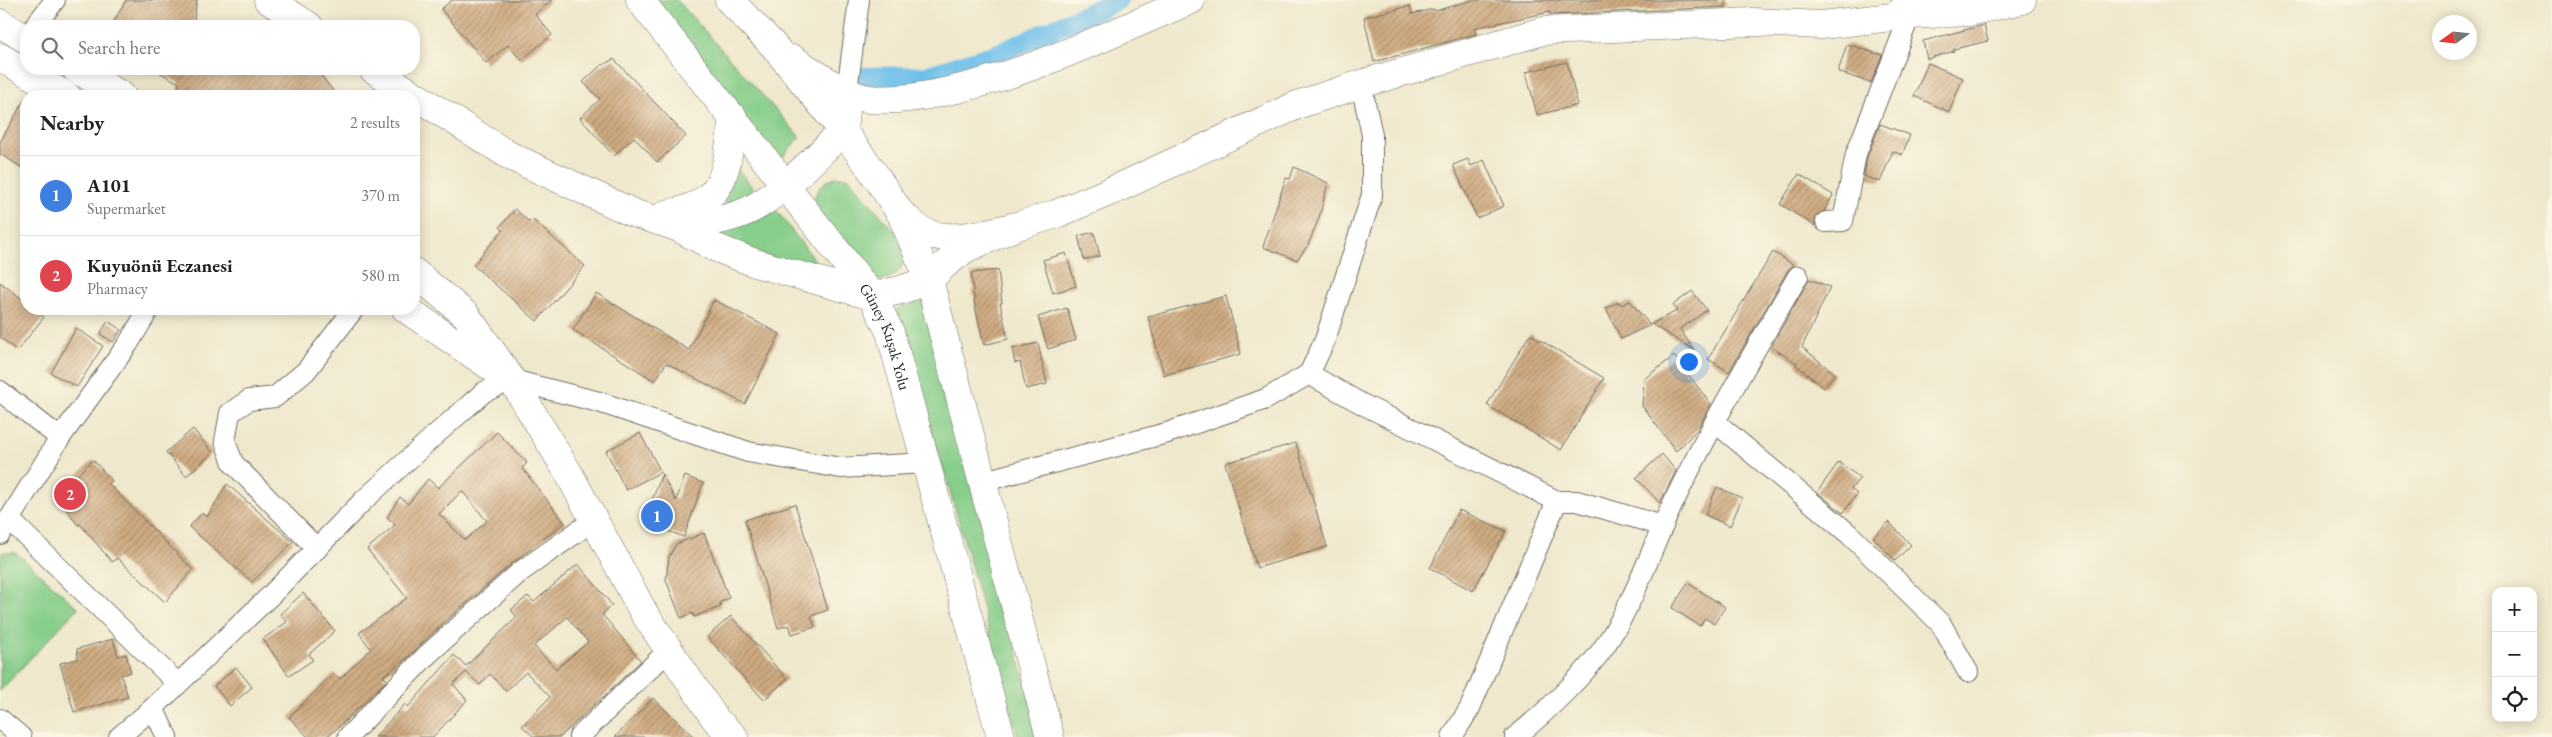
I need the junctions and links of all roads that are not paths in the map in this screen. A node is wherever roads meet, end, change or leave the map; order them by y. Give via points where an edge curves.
1 (55, 0) edge
2 (268, 0) edge
3 (640, 0) edge
4 (728, 0) edge
5 (859, 0) edge
6 (1191, 0) edge
7 (1880, 0) edge
8 (2022, 0) edge
9 (1917, 8) edge
10 (40, 20) edge
11 (299, 20) edge
12 (0, 23) edge
13 (20, 35) edge
14 (773, 45) junction
15 (3, 65) edge
16 (20, 73) edge
17 (24, 75) edge
18 (86, 75) edge
19 (382, 75) edge
20 (1361, 84) junction
21 (55, 90) edge
22 (112, 90) edge
23 (406, 90) edge
24 (847, 91) junction
25 (420, 99) edge
26 (733, 117) junction
27 (843, 131) junction
28 (786, 184) junction
29 (633, 213) junction
30 (901, 214) junction
31 (1826, 222) dead end
32 (1017, 226) junction
33 (677, 227) junction
34 (1798, 276) dead end
35 (420, 277) edge
36 (929, 280) junction
37 (872, 296) junction
38 (145, 315) edge
39 (349, 315) edge
40 (415, 315) edge
41 (1309, 374) junction
42 (512, 380) junction
43 (0, 391) edge
44 (1715, 422) junction
45 (60, 438) junction
46 (925, 463) junction
47 (984, 481) junction
48 (1557, 501) junction
49 (594, 520) junction
50 (5, 526) edge
51 (1663, 526) junction
52 (316, 549) junction
53 (669, 650) junction
54 (1968, 672) dead end
55 (177, 683) junction
56 (153, 708) junction
57 (0, 718) edge
58 (21, 737) edge
59 (119, 737) edge
60 (167, 737) edge
61 (348, 737) edge
62 (579, 737) edge
63 (734, 737) edge
64 (1001, 737) edge
65 (1050, 737) edge
66 (1452, 737) edge
67 (1516, 737) edge

1 - 10 street
2 - 11 main road
3 - 26 main road, Güney Kuşak Yolu
4 - 14 main road
5 - 24 street
6 - 24 main road via 1017,73 954,90 902,100 869,98
7 - 9 main road
8 - 9 main road via 1968,12
9 - 20 main road via 1821,25 1752,22 1544,31
9 - 31 street via 1856,154 1843,221
12 - 13 main road
14 - 24 main road
14 - 27 main road
15 - 16 main road
17 - 21 main road
18 - 22 main road
19 - 23 main road
20 - 32 main road via 1297,105 1116,189
20 - 41 street via 1372,135 1372,195 1325,340
24 - 27 main road
25 - 29 main road via 510,156
26 - 28 main road, Güney Kuşak Yolu
26 - 29 main road via 726,170 714,194 687,211 661,215
27 - 28 main road
27 - 30 main road
28 - 33 main road via 755,208 729,217
28 - 37 main road, Güney Kuşak Yolu
29 - 33 main road
30 - 32 main road via 924,232 944,236 971,236
30 - 36 main road
32 - 36 main road via 965,249
33 - 37 main road via 714,247 755,263
34 - 44 street
35 - 42 main road via 466,315
36 - 37 main road
36 - 47 main road via 940,331
37 - 46 main road, Güney Kuşak Yolu via 890,332
38 - 45 street
39 - 52 street via 300,376 275,397 249,400 230,413 225,441 233,463
40 - 42 main road
41 - 47 street via 1266,399 1167,433
41 - 48 street via 1362,404
42 - 46 street via 599,402 748,452 841,468
42 - 49 main road
42 - 52 street via 484,392 364,500
43 - 45 street
44 - 51 street
44 - 54 street via 1849,534 1927,610 1941,624
45 - 50 street
46 - 64 main road, Güney Kuşak Yolu
47 - 65 main road
48 - 51 street via 1577,501
48 - 66 street via 1470,708
49 - 53 main road via 644,613
49 - 61 street via 513,578 427,655
50 - 55 street
51 - 67 street via 1626,609 1599,654
52 - 55 street
53 - 62 street
53 - 63 main road via 716,720
55 - 56 street
56 - 59 street
56 - 60 street
57 - 58 street

